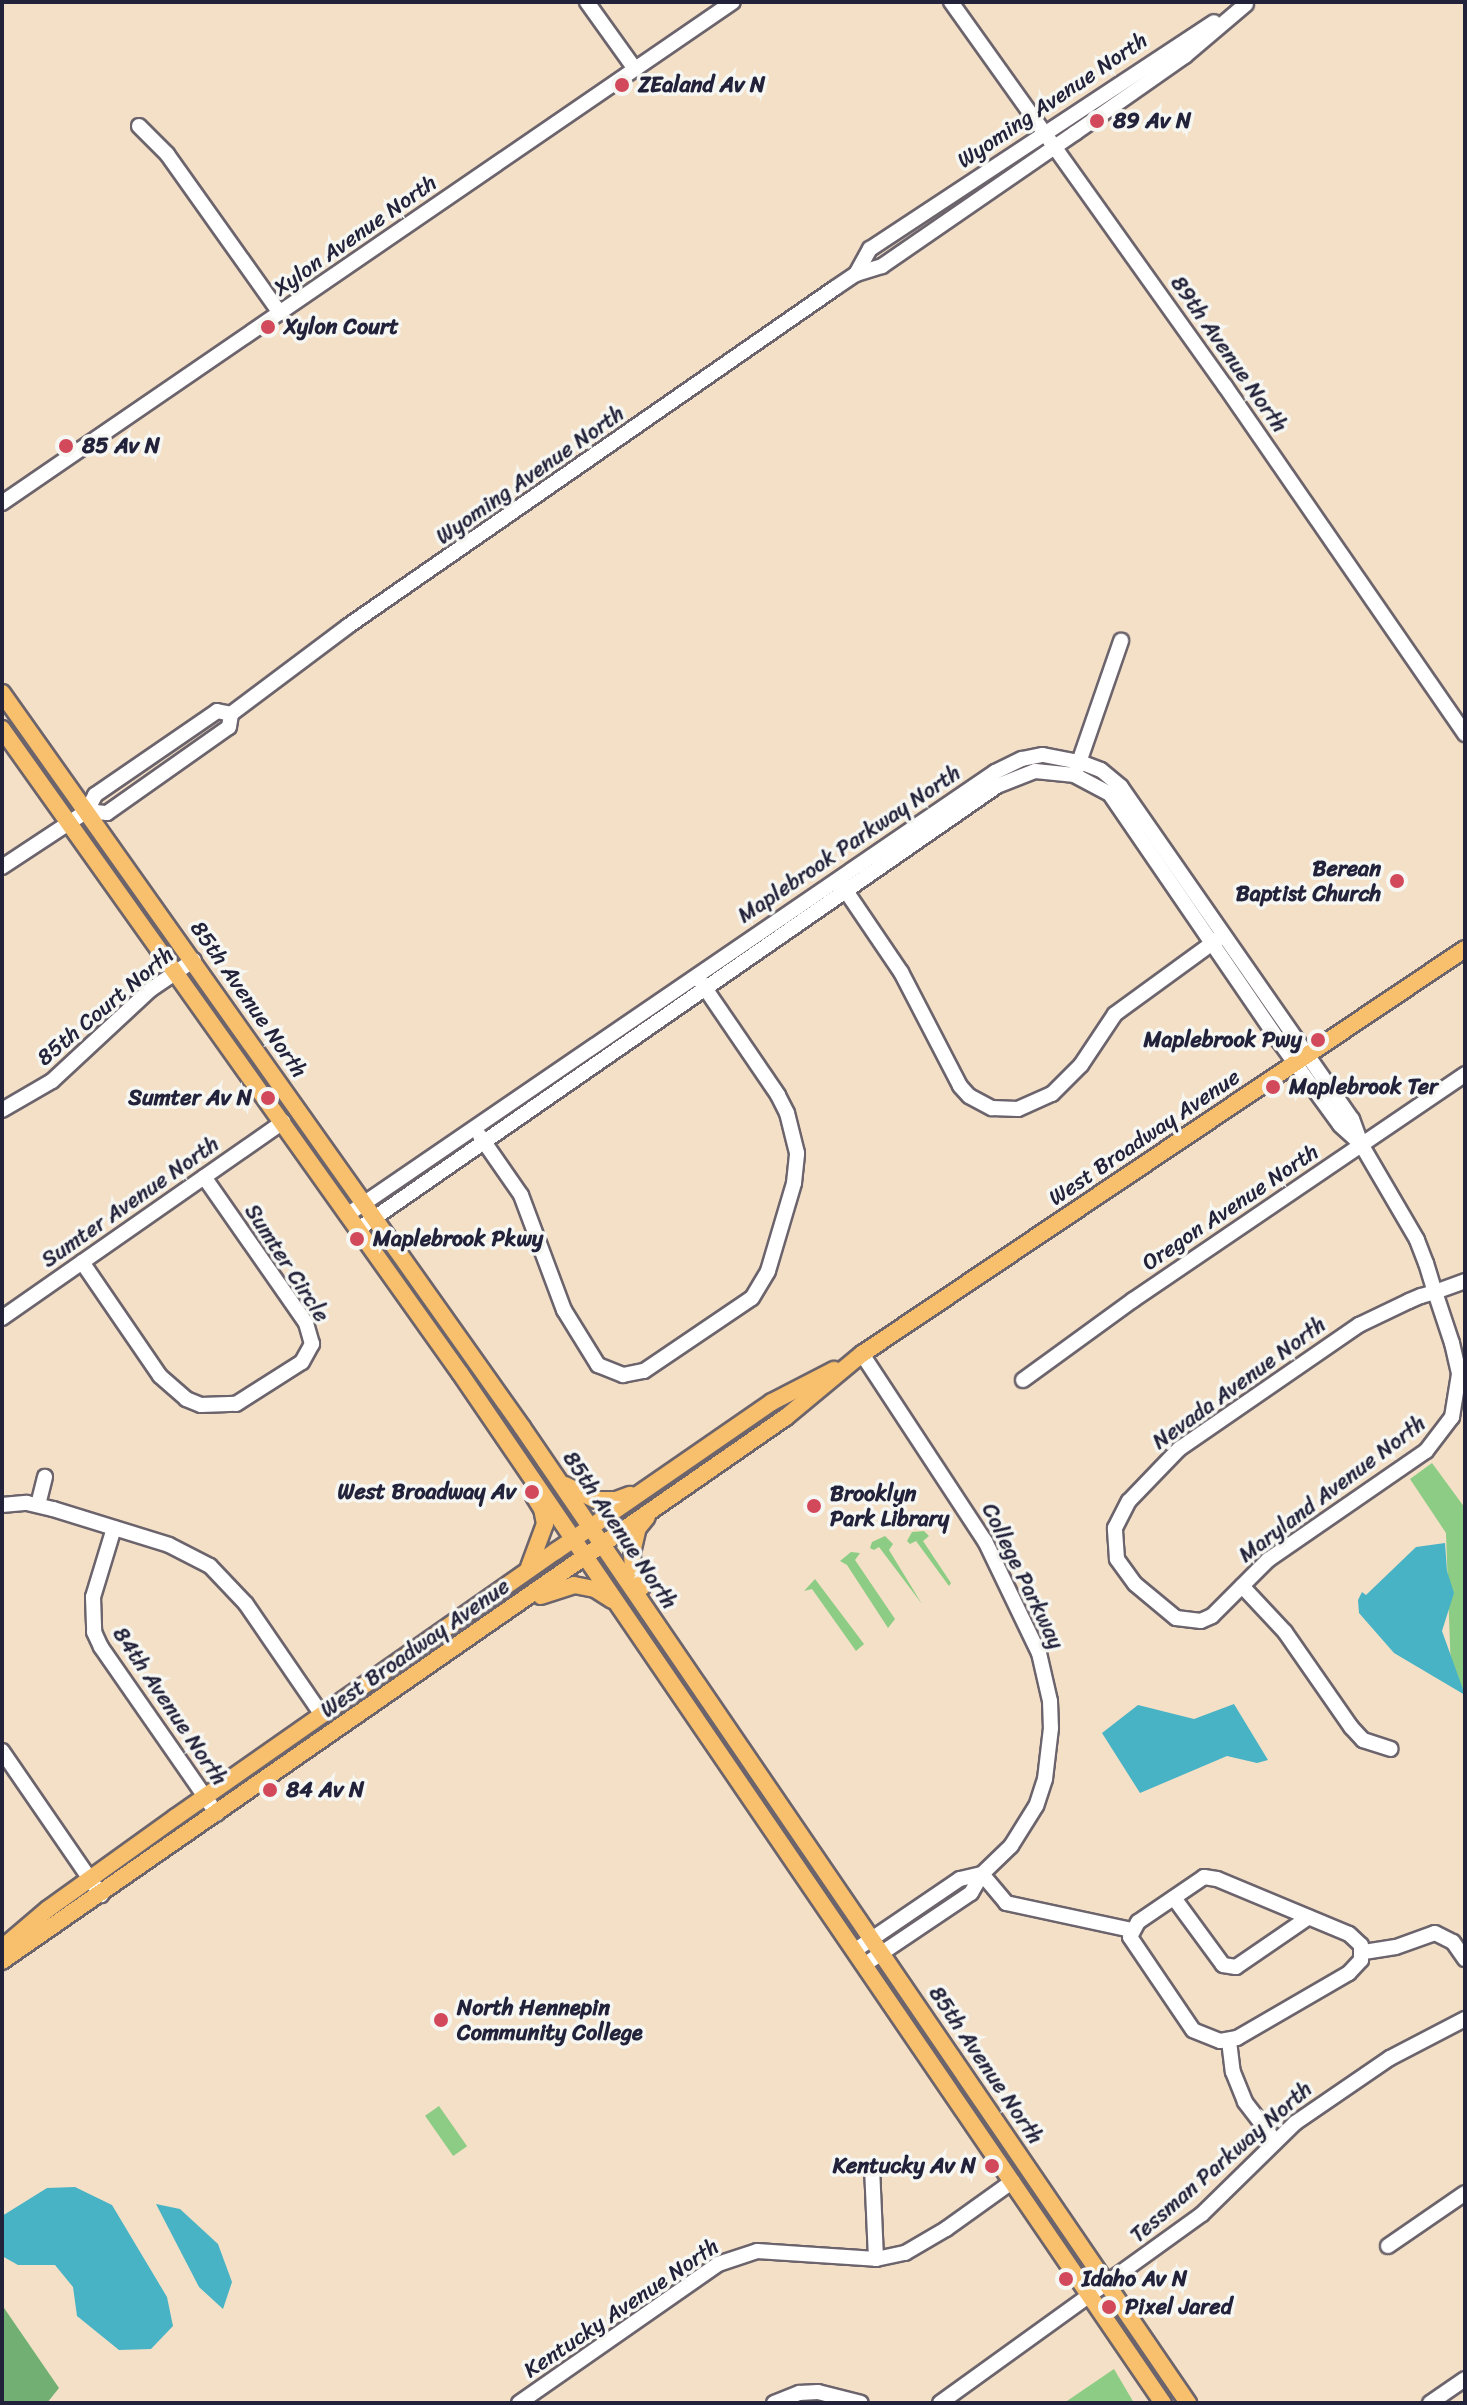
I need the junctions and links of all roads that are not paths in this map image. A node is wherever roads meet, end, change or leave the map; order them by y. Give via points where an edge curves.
1 (587, 2) edge
2 (733, 2) edge
3 (951, 2) edge
4 (1248, 3) edge
5 (635, 69) junction
6 (139, 126) dead end
7 (1043, 131) junction
8 (1054, 146) junction
9 (856, 274) junction
10 (280, 313) junction
11 (2, 503) edge
12 (1121, 641) dead end
13 (2, 693) edge
14 (231, 714) junction
15 (2, 729) edge
16 (1465, 734) edge
17 (1077, 768) junction
18 (87, 811) junction
19 (69, 822) junction
20 (2, 867) edge
21 (842, 885) junction
22 (1218, 939) junction
23 (1465, 949) edge
24 (194, 960) junction
25 (176, 972) junction
26 (696, 975) junction
27 (705, 988) junction
28 (1301, 1057) junction
29 (1465, 1074) edge
30 (2, 1110) edge
31 (283, 1122) junction
32 (480, 1135) junction
33 (1361, 1144) junction
34 (204, 1177) junction
35 (369, 1210) junction
36 (347, 1215) junction
37 (357, 1230) junction
38 (82, 1262) junction
39 (1465, 1281) edge
40 (1435, 1292) junction
41 (2, 1318) edge
42 (855, 1358) junction
43 (460, 1373) junction
44 (1023, 1380) dead end
45 (45, 1477) dead end
46 (561, 1482) junction
47 (648, 1487) junction
48 (660, 1504) junction
49 (2, 1505) edge
50 (38, 1505) junction
51 (591, 1527) junction
52 (114, 1528) junction
53 (574, 1538) junction
54 (602, 1543) junction
55 (585, 1555) junction
56 (526, 1571) junction
57 (1242, 1586) junction
58 (620, 1606) junction
59 (1166, 1612) joint
60 (480, 1629) junction
61 (322, 1715) junction
62 (1391, 1749) dead end
63 (2, 1751) edge
64 (205, 1797) junction
65 (778, 1801) junction
66 (217, 1814) junction
67 (982, 1874) junction
68 (90, 1879) junction
69 (101, 1895) junction
70 (1174, 1898) junction
71 (1309, 1917) junction
72 (1132, 1930) junction
73 (878, 1946) junction
74 (2, 1948) edge
75 (1364, 1952) junction
76 (859, 1958) junction
77 (1465, 1959) edge
78 (2, 1961) edge
79 (1465, 2019) edge
80 (1229, 2041) junction
81 (1275, 2141) junction
82 (872, 2167) dead end
83 (1013, 2181) junction
84 (1465, 2193) edge
85 (1388, 2246) dead end
86 (876, 2259) junction
87 (1109, 2283) junction
88 (1091, 2295) junction
89 (1465, 2379) edge
90 (519, 2403) edge
91 (774, 2403) edge
92 (861, 2403) edge
93 (940, 2403) edge
94 (1163, 2403) edge
95 (1188, 2403) edge
96 (1430, 2403) edge

1 - 5 street
2 - 5 street, Xylon Avenue North
3 - 7 street, 89th Avenue North
4 - 7 street, Wyoming Avenue North
4 - 8 street, Wyoming Avenue North via 1185,56
5 - 10 street, Xylon Avenue North
6 - 10 street via 167,154
7 - 8 street, 89th Avenue North
7 - 9 street, Wyoming Avenue North via 870,249
8 - 9 street, Wyoming Avenue North via 882,266
8 - 16 street, 89th Avenue North
9 - 14 street, Wyoming Avenue North via 348,626
10 - 11 street, Xylon Avenue North
12 - 17 street
13 - 18 main road, 85th Avenue North
14 - 18 street, Wyoming Avenue North via 217,711 95,795
14 - 18 street, Wyoming Avenue North via 229,727 107,813
15 - 19 main road, 85th Avenue North
17 - 21 street, Maplebrook Parkway North via 1043,755 995,772
17 - 22 street, Maplebrook Parkway North via 1110,794
18 - 19 street, Wyoming Avenue North
18 - 24 main road, 85th Avenue North
19 - 20 street, Wyoming Avenue North
19 - 25 main road, 85th Avenue North
21 - 22 street via 901,972 960,1086 992,1108 1018,1109 1052,1094 1081,1065 1115,1014
21 - 26 street, Maplebrook Parkway North
21 - 27 street, Maplebrook Parkway North
22 - 28 street, Maplebrook Parkway North
23 - 28 main road, West Broadway Avenue
24 - 25 street, 85th Court North
24 - 35 main road, 85th Avenue North
25 - 30 street, 85th Court North via 61,1074
25 - 31 main road, 85th Avenue North
26 - 27 street
26 - 32 street, Maplebrook Parkway North
27 - 32 street, Maplebrook Parkway North
27 - 32 street via 787,1113 797,1153 794,1183 768,1271 752,1298 637,1374 610,1372 598,1365 564,1310 521,1195
28 - 33 street, Maplebrook Parkway North via 1352,1119
28 - 42 main road, West Broadway Avenue
29 - 33 street, Oregon Avenue North
31 - 34 street, Sumter Avenue North
31 - 36 main road, 85th Avenue North
32 - 35 street, Maplebrook Parkway North
33 - 40 street, Maryland Avenue North via 1408,1221
33 - 44 street, Oregon Avenue North
34 - 38 street, Sumter Avenue North
34 - 38 street, Sumter Circle via 306,1323 312,1344 302,1362 236,1404 201,1405 186,1399 160,1376
35 - 36 street, Maplebrook Parkway North
35 - 37 street, Maplebrook Parkway North
35 - 46 main road, 85th Avenue North
36 - 37 main road, 85th Avenue North
37 - 43 main road, 85th Avenue North
38 - 41 street, Sumter Avenue North
39 - 40 street, Nevada Avenue North
40 - 57 street, Maryland Avenue North via 1459,1374 1457,1403 1445,1430 1426,1451 1268,1560
40 - 59 street, Nevada Avenue North via 1383,1312 1322,1349 1179,1449 1129,1501 1115,1528 1117,1559
42 - 47 main road, West Broadway Avenue via 772,1402
42 - 48 main road, West Broadway Avenue via 812,1399
42 - 67 street, College Parkway via 979,1529 1046,1676 1051,1728 1045,1779 1024,1828
43 - 53 main road, 85th Avenue North
43 - 56 main road via 464,1395 542,1509 542,1538
45 - 50 street
46 - 47 main road via 603,1500
46 - 51 main road, 85th Avenue North
47 - 51 main road, West Broadway Avenue
48 - 54 main road, West Broadway Avenue
48 - 65 main road via 638,1528 633,1569 767,1770
49 - 50 street
50 - 52 street
51 - 53 main road, West Broadway Avenue
51 - 54 main road, 85th Avenue North
52 - 61 street via 190,1553 229,1582
52 - 64 street, 84th Avenue North via 93,1597 94,1632
53 - 55 main road, 85th Avenue North
53 - 56 main road, West Broadway Avenue
54 - 55 main road, West Broadway Avenue
54 - 65 main road, 85th Avenue North
55 - 58 main road, 85th Avenue North
55 - 60 main road, West Broadway Avenue
56 - 61 main road, West Broadway Avenue
57 - 59 street, Maryland Avenue North via 1201,1621
57 - 62 street via 1285,1632 1351,1727 1363,1740
58 - 60 main road via 595,1589 566,1585
58 - 76 main road, 85th Avenue North
60 - 66 main road, West Broadway Avenue
61 - 64 main road, West Broadway Avenue
63 - 68 street
64 - 66 street, 84th Avenue North
64 - 68 main road, West Broadway Avenue
65 - 73 main road, 85th Avenue North
66 - 69 main road, West Broadway Avenue
67 - 72 street via 1006,1903
67 - 73 street, College Parkway via 971,1893
68 - 69 street
68 - 74 main road, West Broadway Avenue
69 - 78 main road, West Broadway Avenue
70 - 71 street via 1210,1877
70 - 71 street via 1223,1965 1236,1967
70 - 72 street
71 - 75 street via 1357,1939
72 - 80 street via 1131,1943 1193,2030
73 - 76 street, College Parkway
73 - 87 main road, 85th Avenue North
75 - 77 street via 1435,1933 1453,1942
75 - 80 street via 1349,1973
76 - 83 main road, 85th Avenue North
79 - 81 street, Tessman Parkway North via 1390,2058
80 - 81 street via 1245,2102
81 - 87 street, Tessman Parkway North via 1202,2214
82 - 86 street
83 - 86 street, Kentucky Avenue North via 924,2244
83 - 88 main road, 85th Avenue North
84 - 85 street
86 - 90 street, Kentucky Avenue North via 777,2250 737,2256 701,2274
87 - 88 street, Tessman Parkway North
87 - 95 main road, 85th Avenue North
88 - 93 street, Tessman Parkway North
88 - 94 main road, 85th Avenue North
89 - 96 street
91 - 92 street via 818,2392

